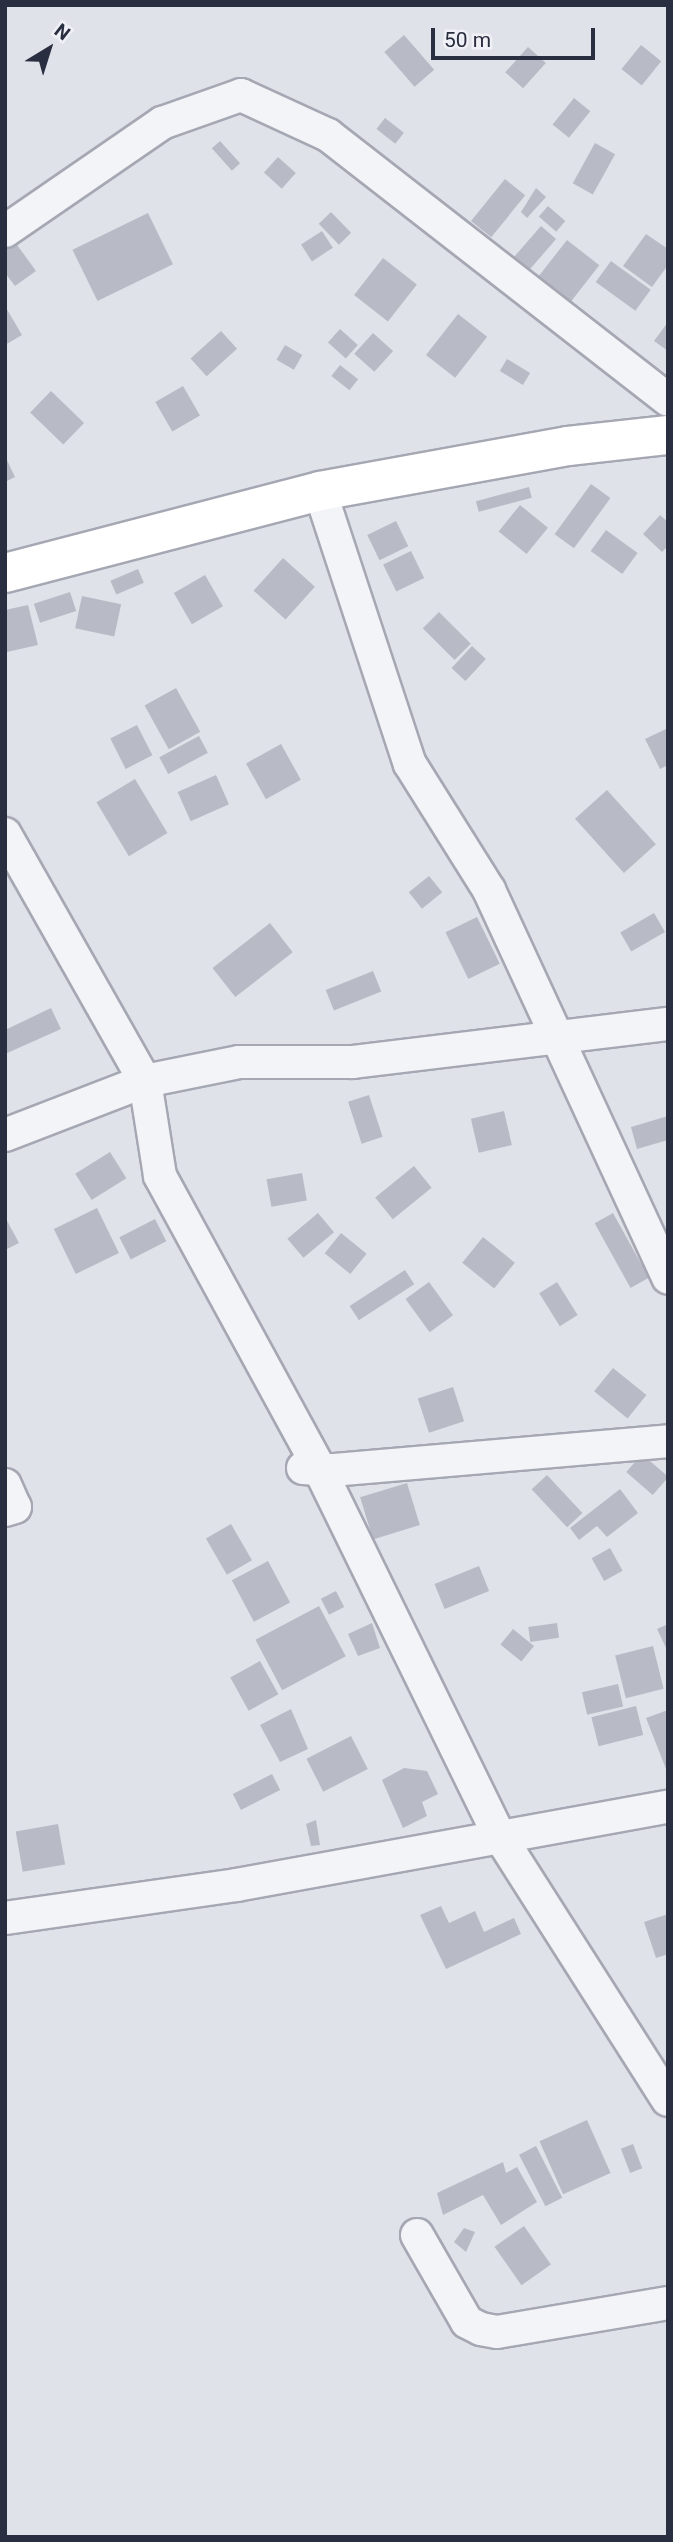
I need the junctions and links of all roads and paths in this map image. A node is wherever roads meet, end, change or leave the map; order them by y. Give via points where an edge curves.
1 (5, 231) edge
2 (665, 402) edge
3 (668, 435) edge
4 (320, 491) junction
5 (5, 573) edge
6 (5, 834) edge
7 (668, 1024) edge
8 (558, 1040) junction
9 (145, 1081) junction
10 (5, 1135) edge
11 (668, 1278) edge
12 (668, 1441) edge
13 (307, 1469) junction
14 (5, 1485) edge
15 (5, 1510) edge
16 (668, 1807) edge
17 (499, 1835) junction
18 (5, 1918) edge
19 (668, 2100) edge
20 (417, 2235) dead end
21 (668, 2303) edge

1 - 2 street via 162,123 241,95 328,135
3 - 4 highway via 568,446
4 - 5 highway
4 - 8 street via 410,764 489,890
6 - 9 street
7 - 8 street
8 - 9 street via 352,1062 239,1062
8 - 11 street
9 - 10 street
9 - 13 street via 160,1176
12 - 13 street
13 - 17 street
14 - 15 street via 15,1507
16 - 17 street
17 - 18 street via 237,1885
17 - 19 street
20 - 21 street via 467,2322 481,2329 497,2332

